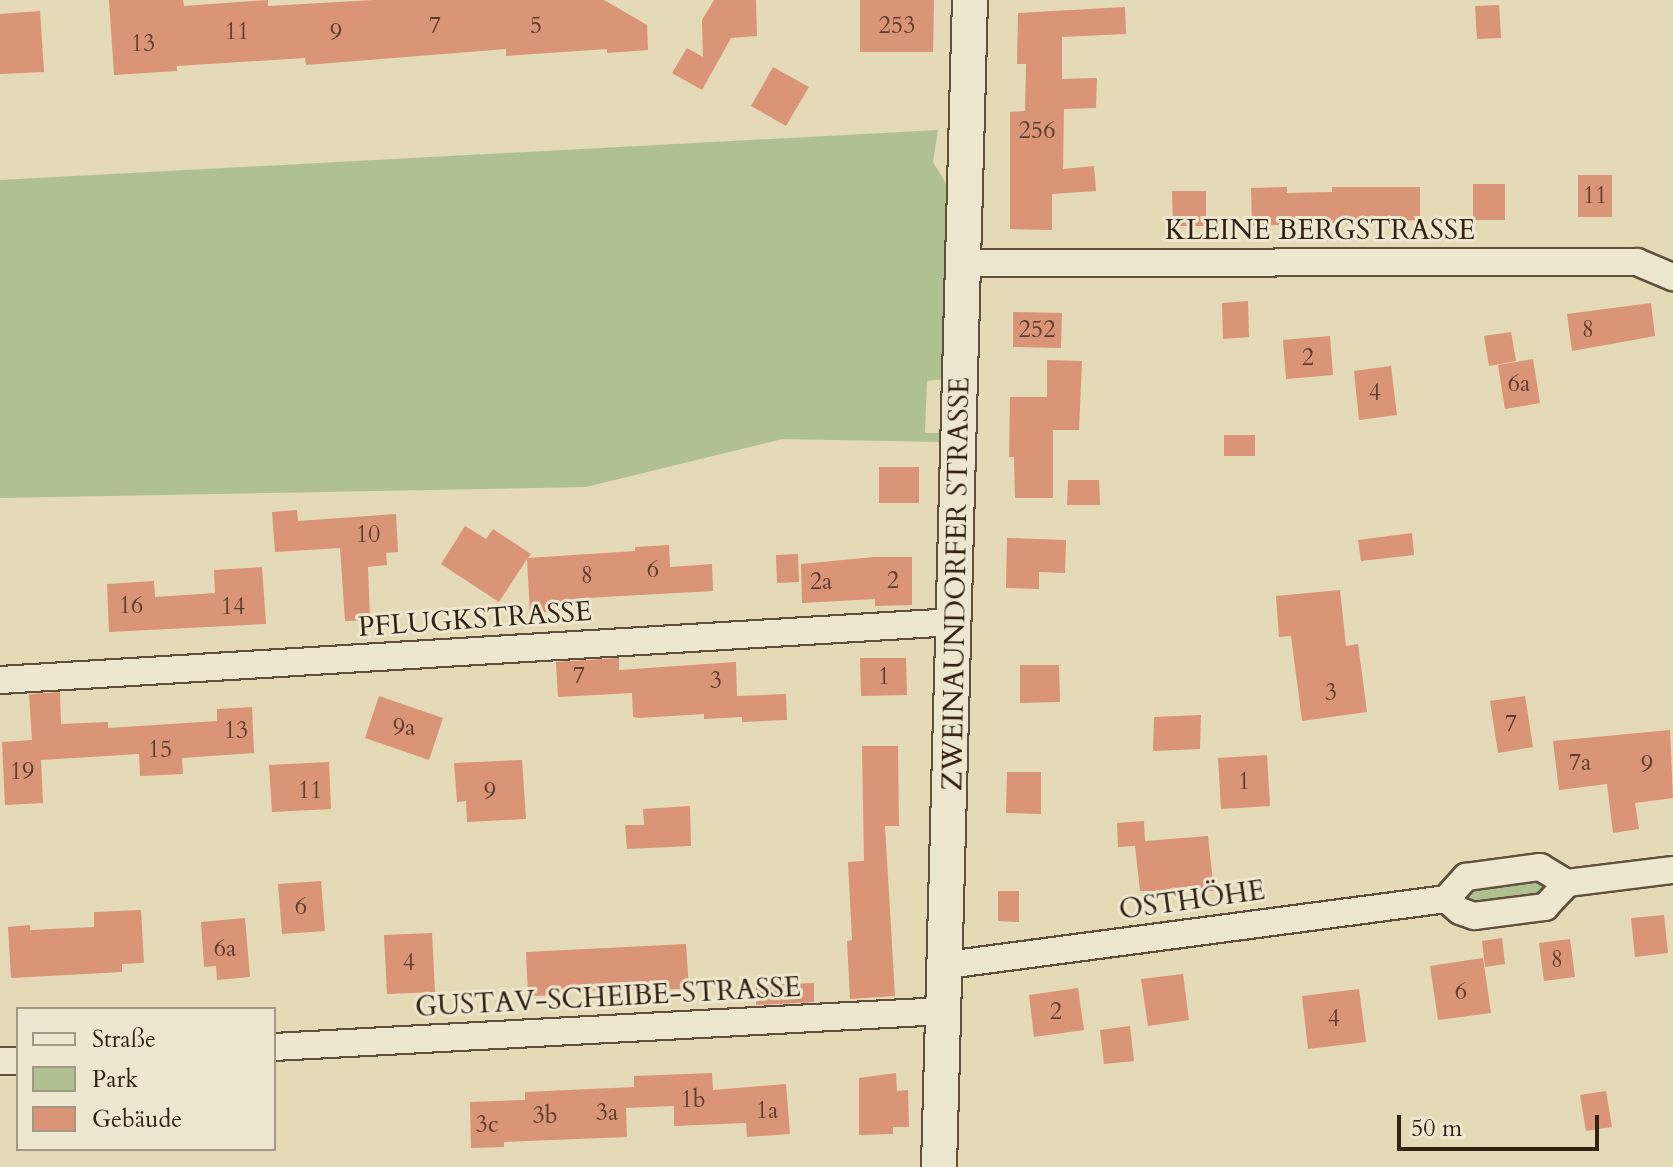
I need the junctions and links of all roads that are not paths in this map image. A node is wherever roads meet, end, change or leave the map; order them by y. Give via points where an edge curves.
1 (970, 0) edge
2 (964, 263) junction
3 (1673, 277) edge
4 (954, 622) junction
5 (0, 680) edge
6 (1673, 870) edge
7 (1567, 883) junction
8 (1446, 899) junction
9 (947, 965) junction
10 (944, 1011) junction
11 (276, 1047) edge
12 (939, 1167) edge

1 - 2 street, ZWEINAUNDORFER STRASSE
2 - 3 street, KLEINE BERGSTRASSE via 1637,262
2 - 4 street, ZWEINAUNDORFER STRASSE
4 - 5 street, PFLUGKSTRASSE
4 - 9 street, ZWEINAUNDORFER STRASSE
6 - 7 street
7 - 8 street via 1540,867 1466,877
7 - 8 street via 1545,907 1474,916
8 - 9 street, OSTHÖHE
9 - 10 street, ZWEINAUNDORFER STRASSE
10 - 11 street, GUSTAV-SCHEIBE-STRASSE
10 - 12 street, ZWEINAUNDORFER STRASSE

